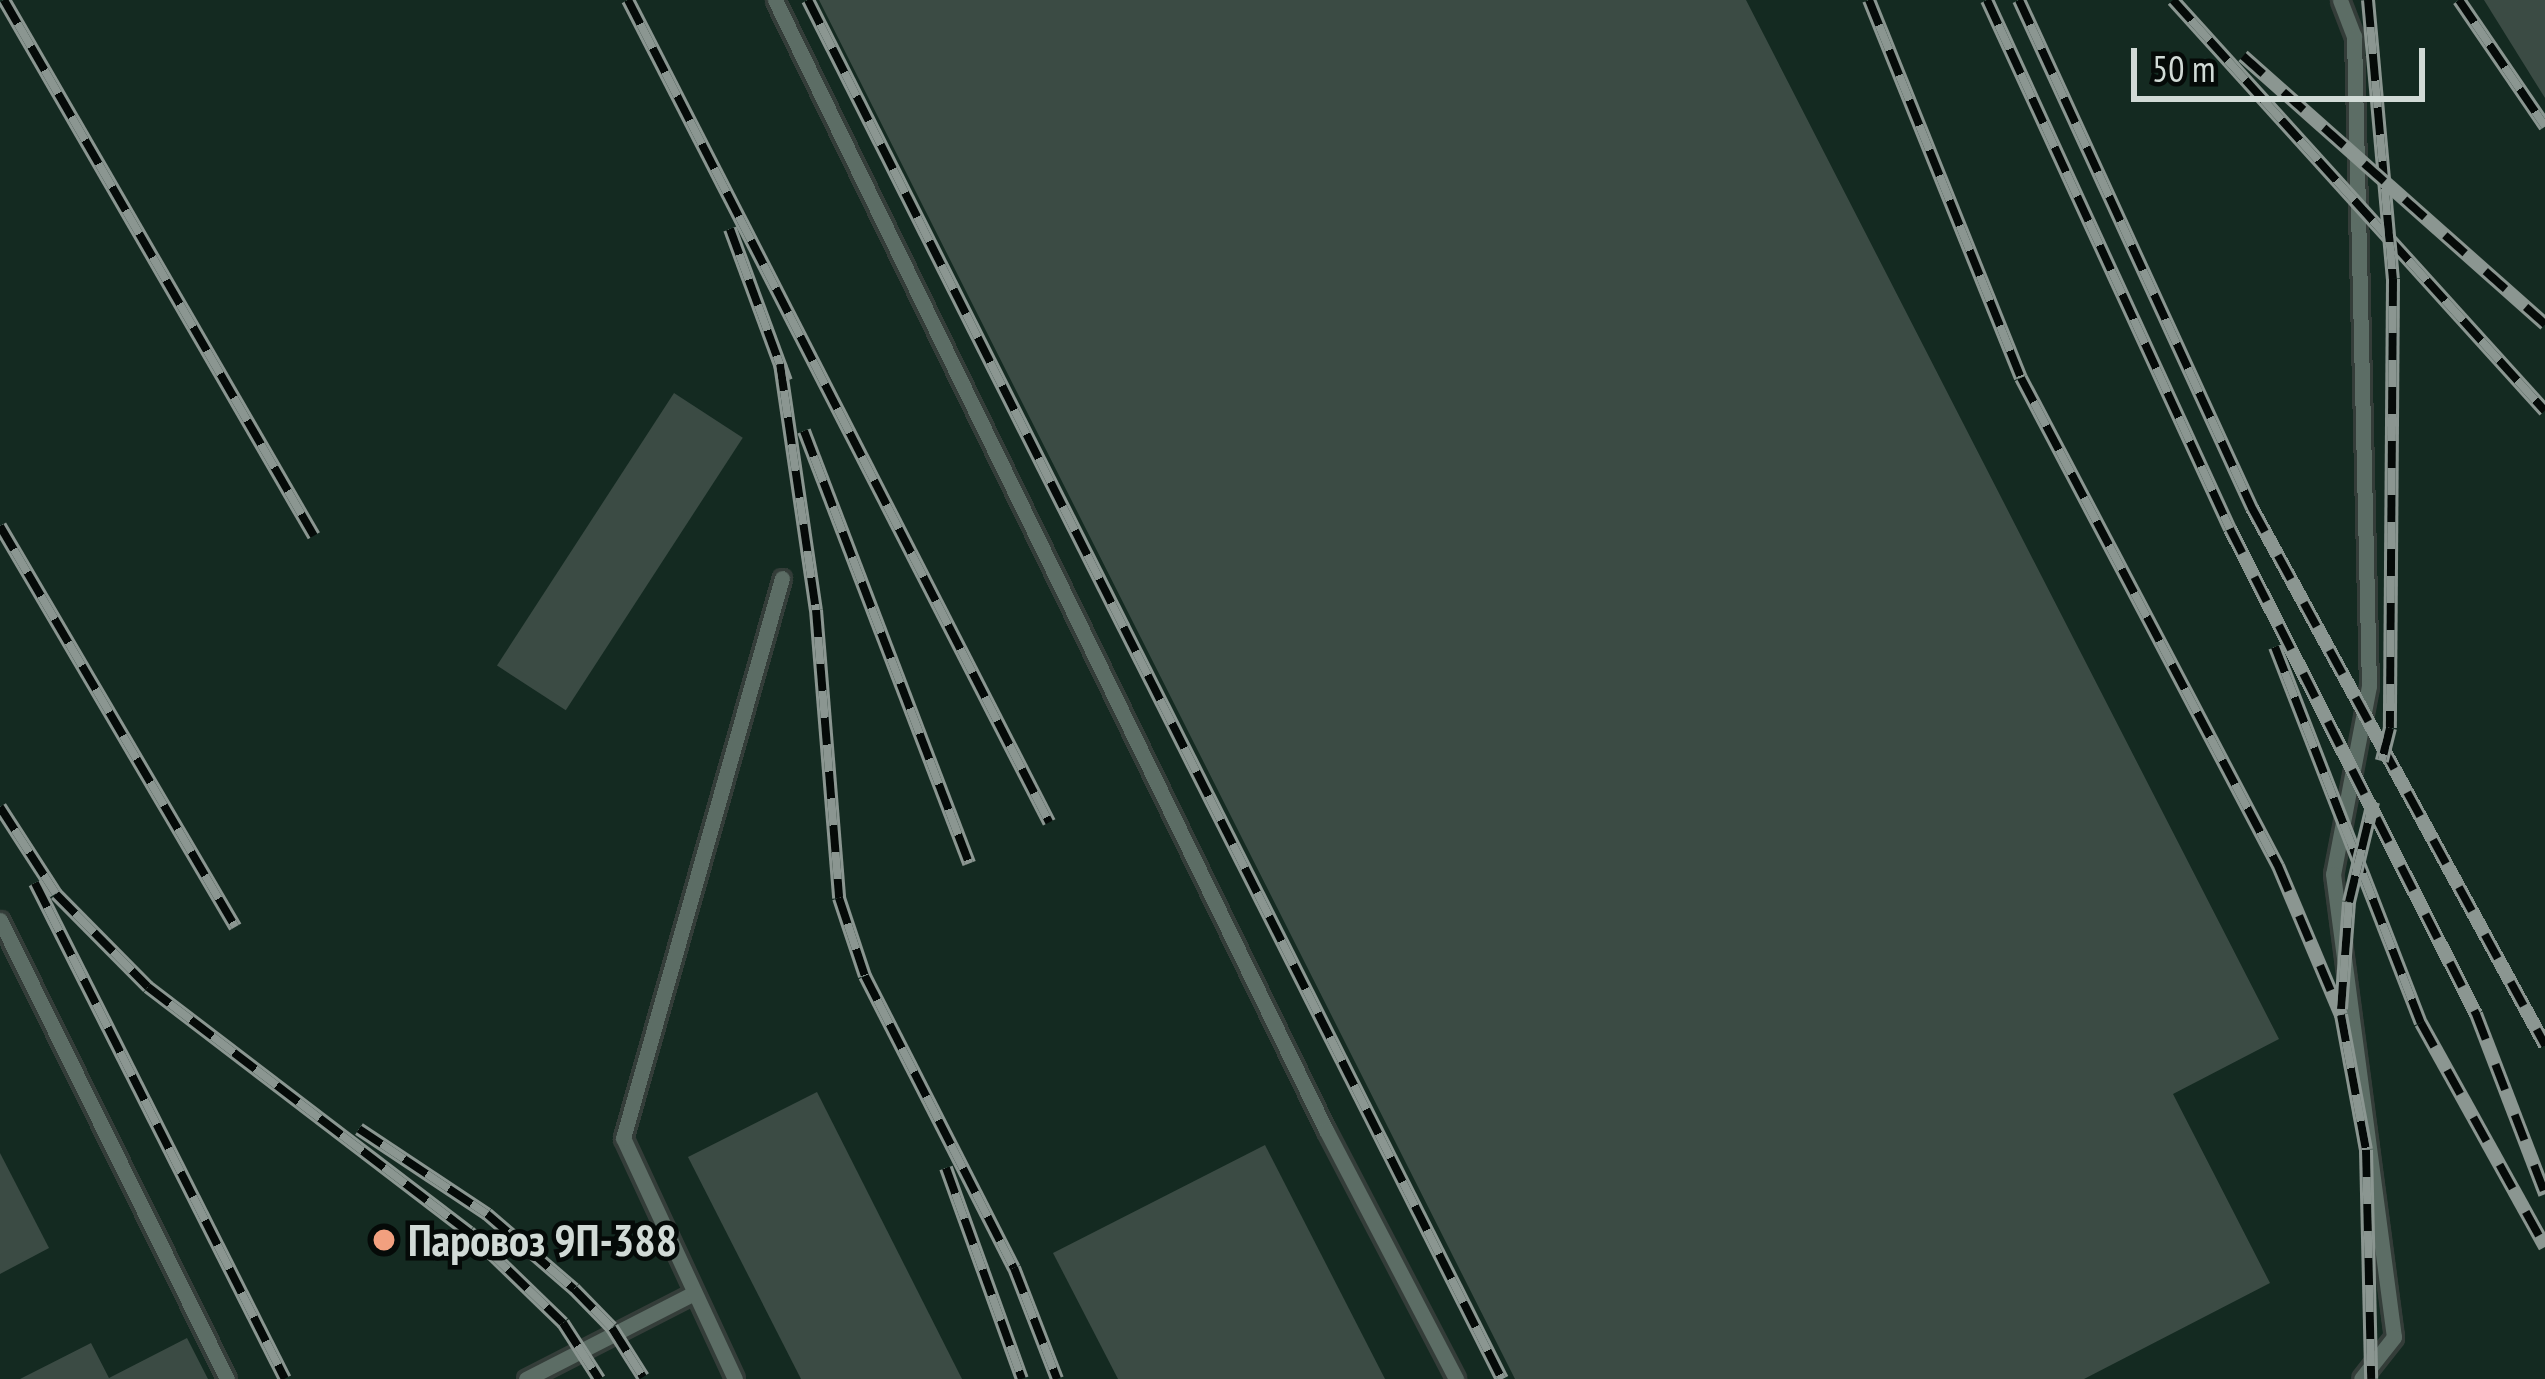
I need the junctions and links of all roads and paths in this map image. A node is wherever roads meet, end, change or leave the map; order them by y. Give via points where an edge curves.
1 (775, 0) edge
2 (2340, 0) edge
3 (782, 578) dead end
4 (0, 920) edge
5 (692, 1294) junction
6 (227, 1379) edge
7 (526, 1379) edge
8 (734, 1379) edge
9 (1456, 1379) edge
10 (2361, 1379) edge

1 - 9 lane via 1325,1130
2 - 10 lane via 2354,36 2369,686 2333,874 2394,1337
3 - 5 lane via 622,1138
4 - 6 lane
5 - 7 lane
5 - 8 lane

